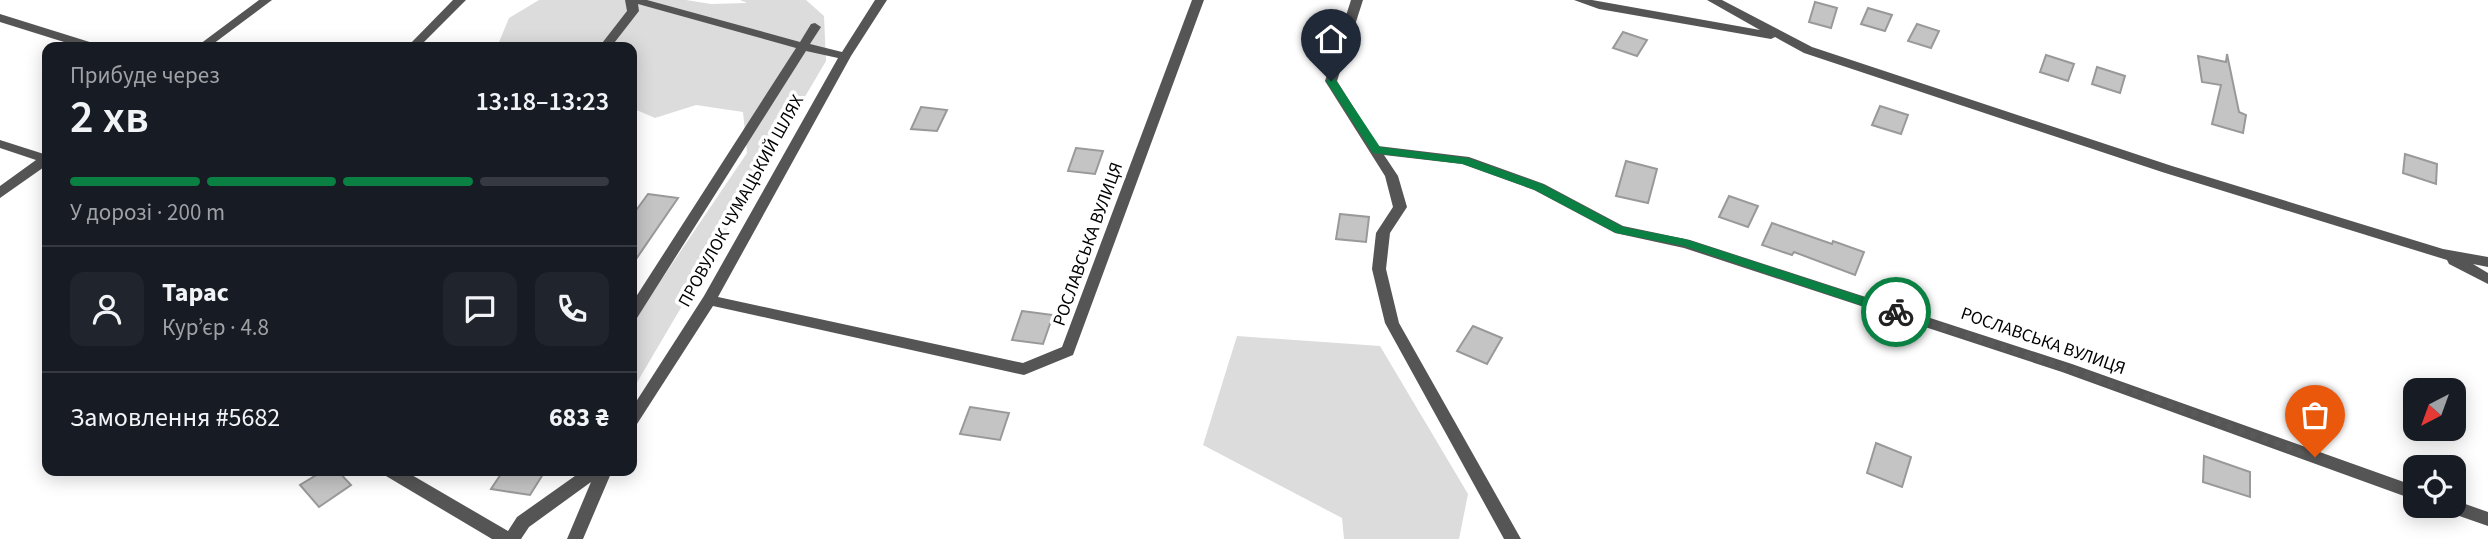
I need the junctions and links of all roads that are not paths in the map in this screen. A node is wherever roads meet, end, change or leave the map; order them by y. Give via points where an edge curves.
1 (266, 0) edge
2 (460, 0) edge
3 (633, 0) edge
4 (881, 0) edge
5 (1198, 0) edge
6 (1357, 0) edge
7 (1580, 0) edge
8 (1713, 0) edge
9 (0, 18) edge
10 (815, 27) dead end
11 (1784, 37) junction
12 (76, 42) edge
13 (209, 42) edge
14 (418, 42) edge
15 (609, 42) edge
16 (802, 47) junction
17 (845, 56) junction
18 (0, 144) edge
19 (1377, 150) junction
20 (42, 157) edge
21 (42, 163) edge
22 (0, 193) edge
23 (2443, 254) junction
24 (2488, 262) edge
25 (2488, 279) edge
26 (709, 300) junction
27 (637, 306) edge
28 (637, 411) edge
29 (400, 476) edge
30 (587, 476) edge
31 (602, 476) edge
32 (2403, 489) edge
33 (2466, 511) edge
34 (2488, 519) edge
35 (506, 539) edge
36 (512, 539) edge
37 (575, 539) edge
38 (1513, 539) edge

1 - 13 street
2 - 14 street
3 - 15 street via 633,11
3 - 16 street
4 - 17 street, ПРОВУЛОК ЧУМАЦЬКИЙ ШЛЯХ
5 - 26 street, РОСЛАВСЬКА ВУЛИЦЯ via 1068,351 1024,369
6 - 19 street via 1331,81
7 - 11 street
8 - 11 street
9 - 12 street
10 - 16 street
11 - 23 street via 1808,50 2142,160
16 - 17 street
16 - 27 street
17 - 26 street, ПРОВУЛОК ЧУМАЦЬКИЙ ШЛЯХ
18 - 20 street
19 - 32 street, РОСЛАВСЬКА ВУЛИЦЯ via 1464,160 1539,187 1620,230 1685,243 2027,355
19 - 38 street via 1401,206 1383,233 1379,270 1392,324
21 - 22 street
23 - 24 street
23 - 25 street
26 - 28 street, ПРОВУЛОК ЧУМАЦЬКИЙ ШЛЯХ
29 - 35 street
30 - 36 street via 523,522
31 - 37 street
33 - 34 street

